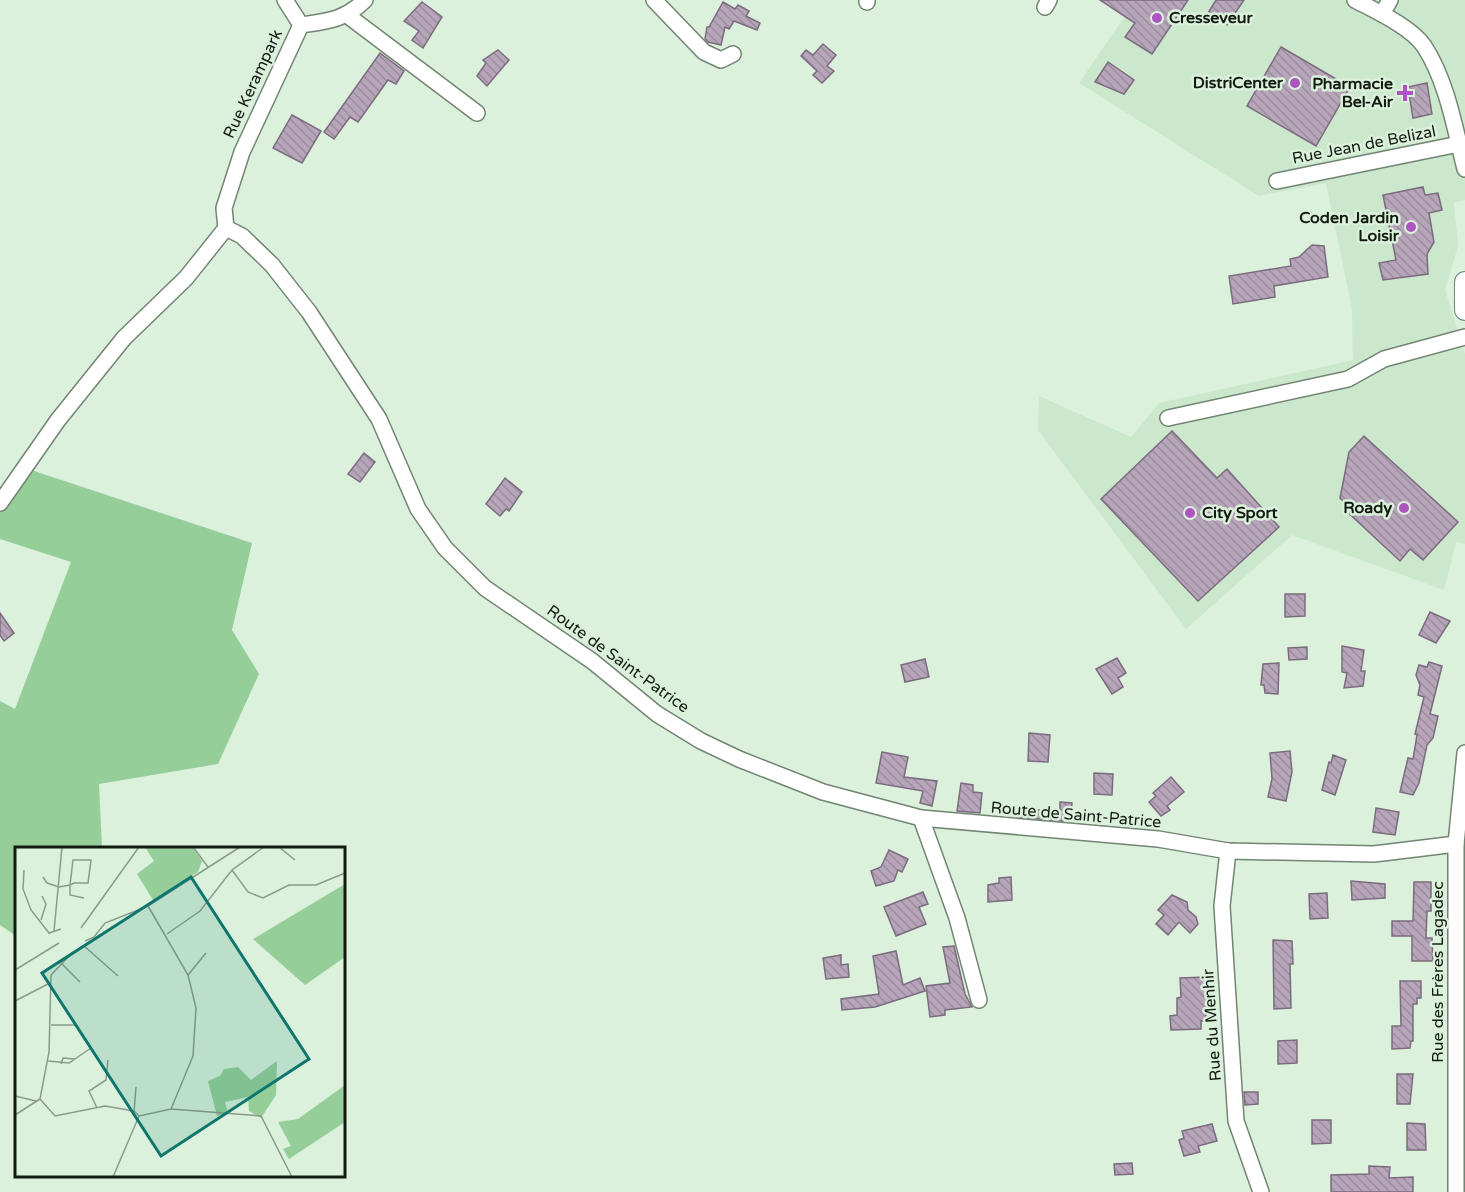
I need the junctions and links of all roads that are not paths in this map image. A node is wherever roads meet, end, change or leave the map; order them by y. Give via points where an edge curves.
1 (285, 0) edge
2 (365, 0) edge
3 (654, 0) edge
4 (1355, 0) edge
5 (1390, 0) edge
6 (1382, 14) junction
7 (347, 15) junction
8 (301, 25) junction
9 (733, 54) dead end
10 (477, 113) dead end
11 (1459, 144) junction
12 (1465, 170) edge
13 (1276, 181) dead end
14 (226, 228) junction
15 (1465, 282) edge
16 (1465, 310) edge
17 (1465, 337) edge
18 (1168, 418) dead end
19 (0, 503) edge
20 (1465, 753) edge
21 (921, 818) junction
22 (1456, 844) junction
23 (1228, 851) junction
24 (979, 1000) dead end
25 (1261, 1192) edge
26 (1456, 1192) edge

1 - 8 street
2 - 7 street, Rue Kerampark
3 - 9 street via 704,52 721,60
4 - 6 street
5 - 6 street
6 - 11 street via 1424,45 1443,89
7 - 8 street, Rue Kerampark
7 - 10 street
8 - 14 street, Rue Kerampark via 242,152 224,208
11 - 12 street
11 - 13 street, Rue Jean de Belizal
14 - 19 street via 186,278 124,338 58,420
14 - 21 street, Route de Saint-Patrice via 242,236 272,265 309,312 379,419 418,509 445,548 485,588 592,661 657,714 702,741 823,792
15 - 16 main road
17 - 18 street via 1384,359 1348,379
20 - 22 street, Rue des Frères Lagadec
21 - 23 street, Route de Saint-Patrice via 1158,840
21 - 24 street via 957,918
22 - 23 street, Route de Saint-Patrice via 1374,854
22 - 26 street, Rue des Frères Lagadec
23 - 25 street, Rue du Menhir via 1222,906 1236,1121

